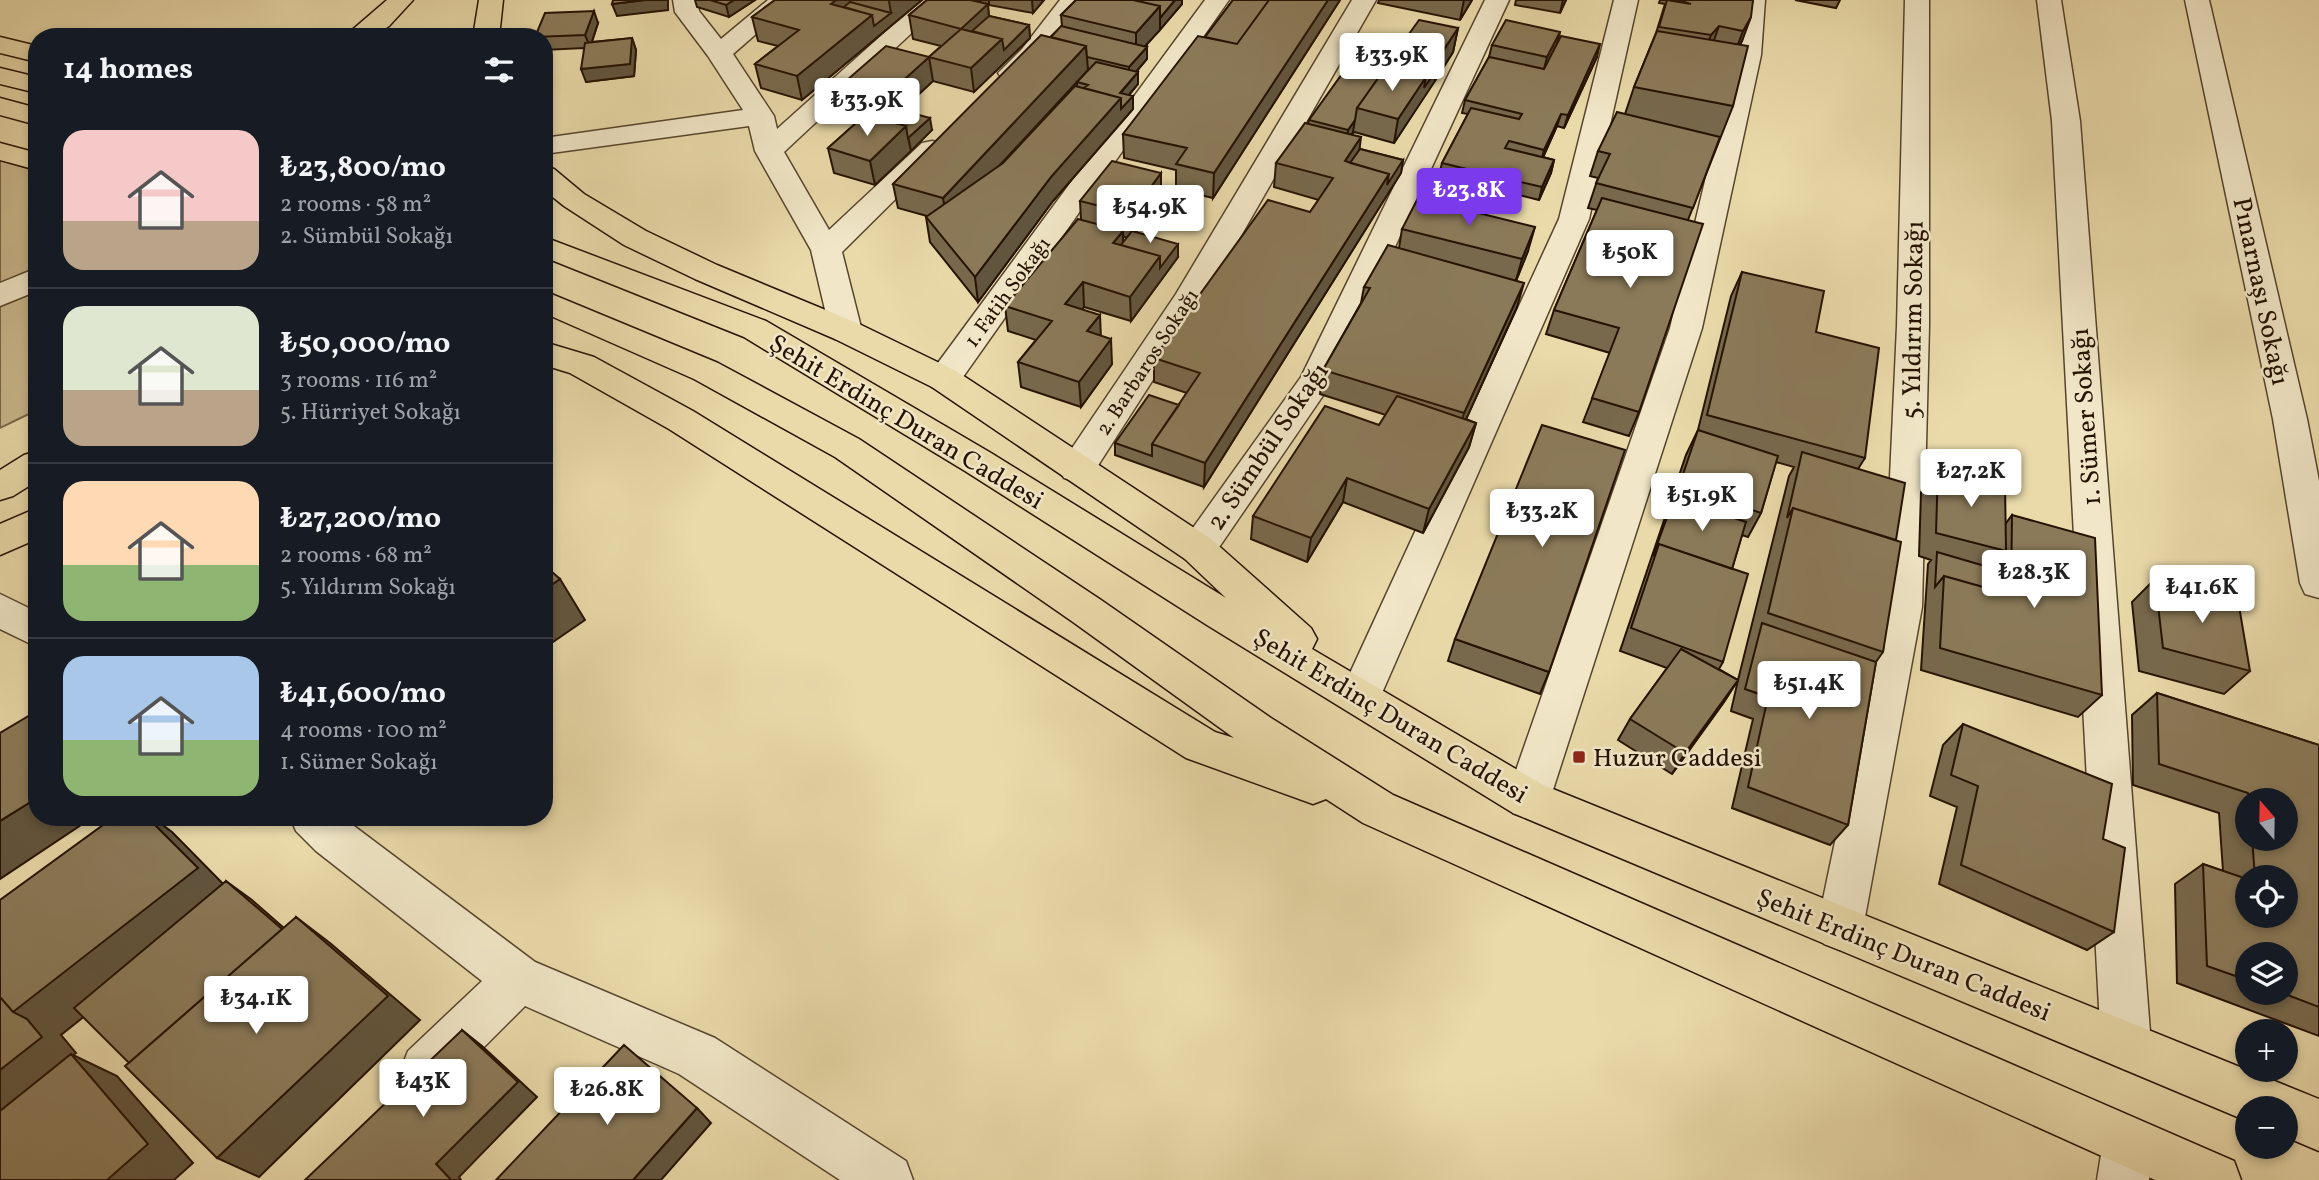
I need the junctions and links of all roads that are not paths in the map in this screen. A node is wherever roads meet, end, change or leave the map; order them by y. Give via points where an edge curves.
1 (401, 0) edge
2 (413, 0) edge
3 (491, 0) edge
4 (685, 0) edge
5 (783, 0) edge
6 (935, 0) edge
7 (1073, 0) edge
8 (1217, 0) edge
9 (1364, 0) edge
10 (1497, 0) edge
11 (1626, 0) edge
12 (1754, 0) edge
13 (1917, 0) edge
14 (2049, 0) edge
15 (2197, 0) edge
16 (407, 24) dead end
17 (370, 28) edge
18 (487, 28) edge
19 (0, 45) edge
20 (28, 52) edge
21 (719, 52) junction
22 (0, 76) edge
23 (28, 83) edge
24 (992, 91) edge
25 (0, 106) edge
26 (28, 114) edge
27 (760, 116) junction
28 (953, 129) edge
29 (553, 145) edge
30 (0, 150) edge
31 (769, 151) junction
32 (28, 159) edge
33 (553, 182) edge
34 (553, 250) edge
35 (826, 250) junction
36 (28, 282) edge
37 (0, 296) edge
38 (553, 304) edge
39 (846, 331) junction
40 (553, 356) edge
41 (944, 379) junction
42 (1077, 469) junction
43 (28, 470) edge
44 (0, 487) edge
45 (28, 527) edge
46 (0, 541) edge
47 (1198, 550) junction
48 (2319, 583) edge
49 (0, 610) edge
50 (28, 626) edge
51 (1360, 697) junction
52 (1528, 799) junction
53 (1378, 809) junction
54 (321, 826) edge
55 (1840, 928) junction
56 (518, 979) junction
57 (2126, 1045) junction
58 (2249, 1096) edge
59 (390, 1104) edge
60 (2298, 1116) edge
61 (2319, 1125) edge
62 (2126, 1161) edge
63 (887, 1180) edge
64 (2215, 1180) edge

1 - 17 main road
2 - 16 main road
3 - 18 main road
4 - 21 street via 687,12
5 - 21 street
6 - 31 street
7 - 24 street via 1031,54
8 - 41 street, 1. Fatih Sokağı
9 - 42 street, 2. Barbaros Sokağı via 1190,297
10 - 47 street, 2. Sümbül Sokağı via 1316,381
11 - 51 street via 1574,219
12 - 52 street via 1748,55 1686,327
13 - 55 street, 5. Yıldırım Sokağı via 1913,326 1903,607
14 - 57 street, 1. Sümer Sokağı via 2066,121
15 - 48 street, Pınarnaşı Sokağı via 2290,419
19 - 20 main road
21 - 27 street
22 - 23 main road
25 - 26 main road
27 - 29 street
27 - 31 street
28 - 35 street
30 - 32 main road
31 - 35 street
33 - 39 main road via 635,238
34 - 51 main road, Şehit Erdinç Duran Caddesi via 755,329
35 - 39 street
36 - 37 street
38 - 53 main road, Şehit Erdinç Duran Caddesi via 706,371 846,448
39 - 41 main road
40 - 53 main road via 582,365 681,420 1201,744
41 - 42 main road
42 - 47 main road
43 - 44 main road
45 - 46 main road
47 - 51 main road
49 - 50 street
51 - 52 main road, Şehit Erdinç Duran Caddesi
52 - 55 main road, Şehit Erdinç Duran Caddesi
53 - 62 main road, Şehit Erdinç Duran Caddesi
54 - 56 street
55 - 57 main road, Şehit Erdinç Duran Caddesi
56 - 59 street
56 - 63 street via 697,1056
57 - 58 main road, Şehit Erdinç Duran Caddesi
60 - 61 main road
62 - 64 main road, Şehit Erdinç Duran Caddesi

